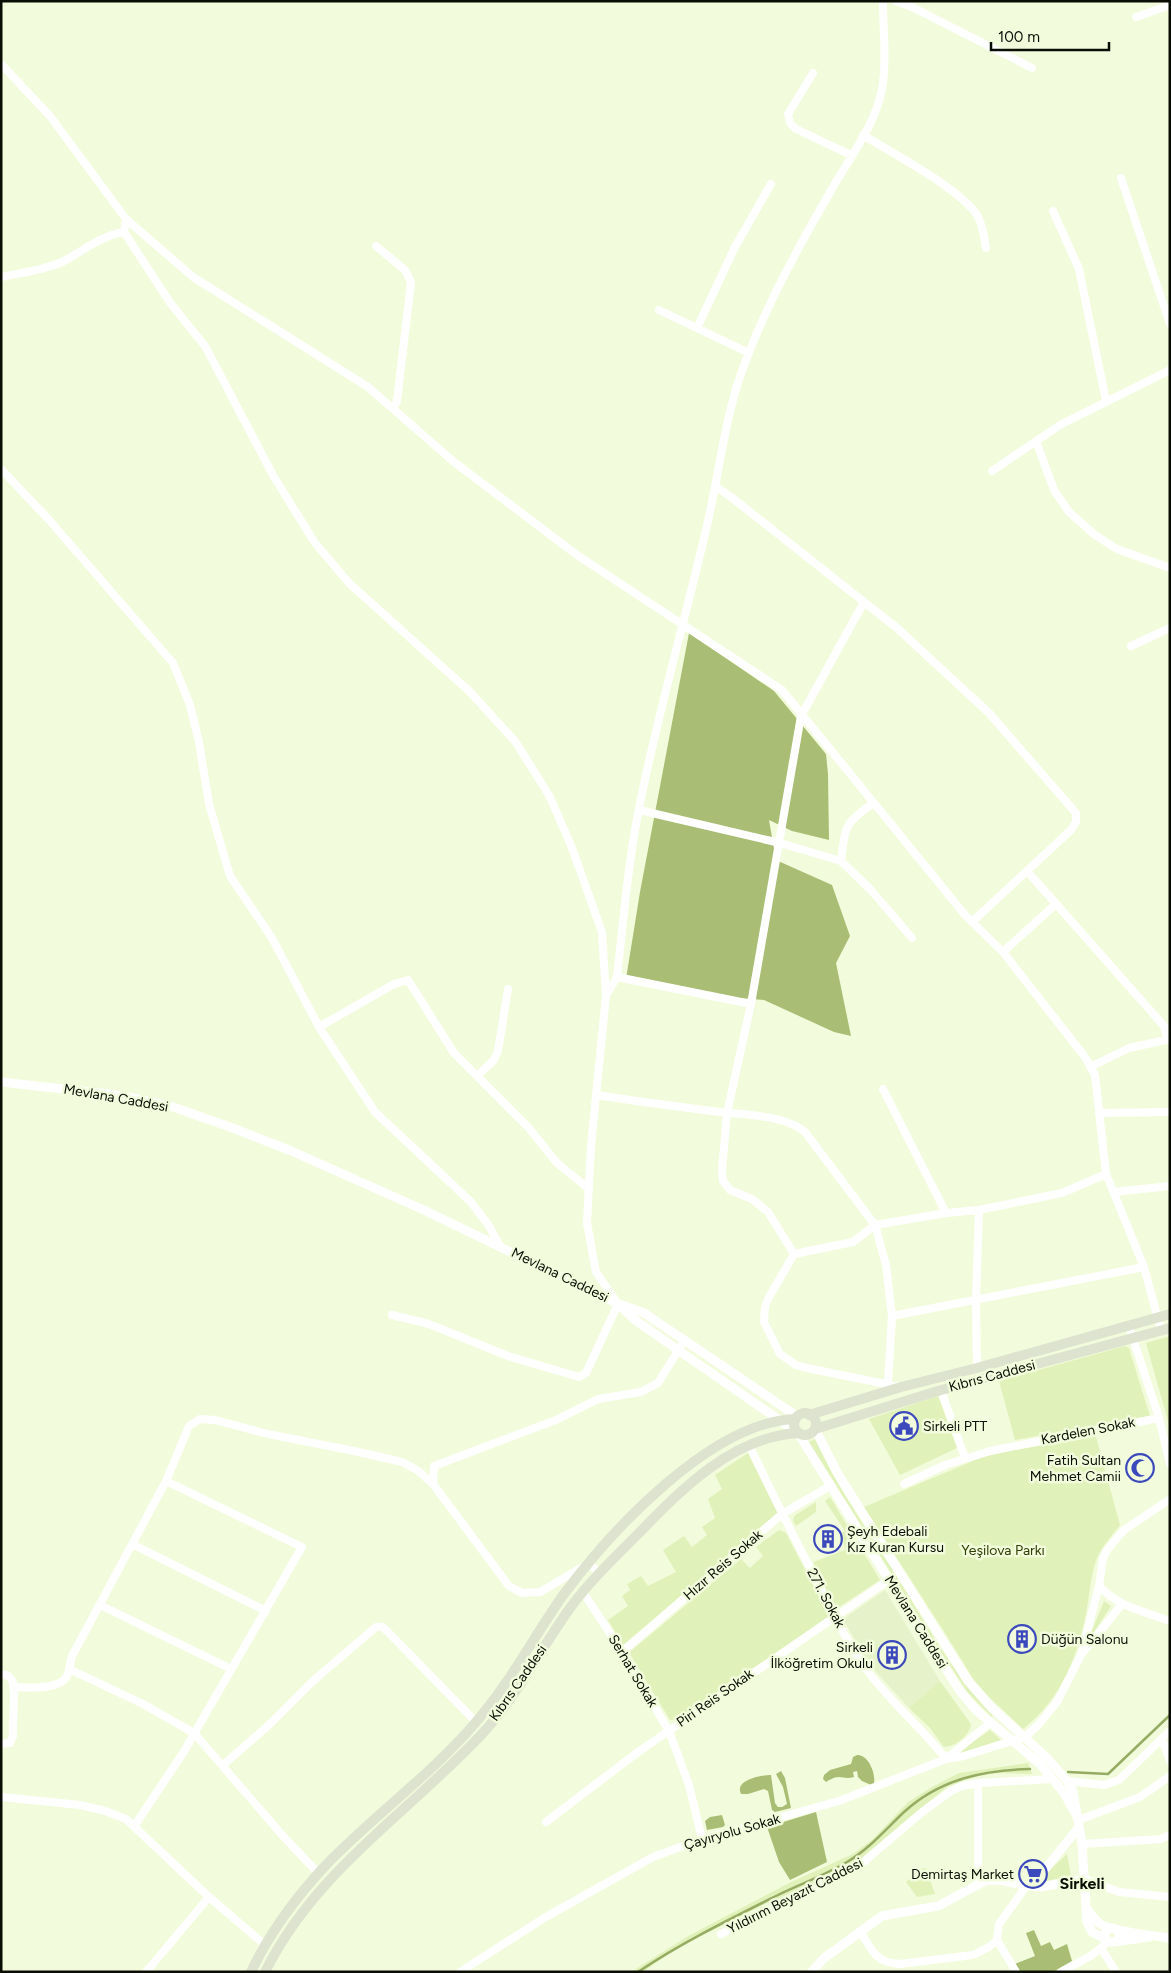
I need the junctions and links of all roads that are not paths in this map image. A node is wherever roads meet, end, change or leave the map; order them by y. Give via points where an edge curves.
1 (883, 1) edge
2 (896, 1) edge
3 (1170, 5) edge
4 (1136, 18) dead end
5 (1, 64) edge
6 (1032, 68) dead end
7 (8, 72) junction
8 (813, 73) dead end
9 (1, 78) edge
10 (863, 135) junction
11 (851, 155) junction
12 (1121, 178) dead end
13 (771, 184) dead end
14 (1053, 211) dead end
15 (126, 219) junction
16 (124, 232) junction
17 (376, 246) dead end
18 (986, 248) dead end
19 (1, 277) edge
20 (659, 310) dead end
21 (1170, 324) edge
22 (697, 328) junction
23 (749, 353) junction
24 (1170, 370) edge
25 (1106, 401) junction
26 (393, 409) junction
27 (1036, 441) junction
28 (1, 469) edge
29 (992, 471) dead end
30 (715, 486) junction
31 (1170, 568) edge
32 (864, 602) junction
33 (682, 625) junction
34 (1170, 628) edge
35 (1131, 646) dead end
36 (801, 716) junction
37 (873, 803) junction
38 (639, 810) junction
39 (780, 843) junction
40 (841, 861) junction
41 (1027, 871) junction
42 (1056, 904) junction
43 (972, 922) junction
44 (912, 938) dead end
45 (1003, 952) junction
46 (617, 977) junction
47 (508, 989) dead end
48 (606, 995) junction
49 (751, 1004) junction
50 (319, 1027) junction
51 (1168, 1039) edge
52 (1090, 1067) junction
53 (477, 1076) junction
54 (1, 1082) edge
55 (882, 1089) dead end
56 (596, 1095) junction
57 (1170, 1112) edge
58 (727, 1113) junction
59 (1099, 1113) junction
60 (1106, 1174) junction
61 (1170, 1186) edge
62 (589, 1189) junction
63 (1114, 1192) junction
64 (979, 1210) junction
65 (946, 1213) junction
66 (875, 1225) junction
67 (500, 1246) junction
68 (794, 1254) junction
69 (1144, 1267) junction
70 (976, 1300) junction
71 (618, 1304) junction
72 (1170, 1314) edge
73 (392, 1315) dead end
74 (892, 1316) junction
75 (1158, 1317) junction
76 (1129, 1326) junction
77 (1165, 1329) edge
78 (1133, 1338) junction
79 (684, 1341) junction
80 (678, 1351) junction
81 (977, 1368) junction
82 (888, 1384) junction
83 (900, 1387) junction
84 (941, 1390) junction
85 (809, 1414) junction
86 (797, 1418) junction
87 (1159, 1418) junction
88 (780, 1420) junction
89 (815, 1429) junction
90 (798, 1433) junction
91 (749, 1445) junction
92 (965, 1458) junction
93 (1170, 1464) edge
94 (166, 1481) junction
95 (433, 1484) junction
96 (904, 1484) dead end
97 (830, 1486) junction
98 (1170, 1499) edge
99 (782, 1514) junction
100 (132, 1544) junction
101 (588, 1564) junction
102 (599, 1572) junction
103 (889, 1580) junction
104 (1099, 1586) junction
105 (583, 1592) junction
106 (1122, 1604) junction
107 (100, 1605) junction
108 (266, 1611) junction
109 (834, 1616) junction
110 (1170, 1621) edge
111 (622, 1652) junction
112 (1081, 1655) junction
113 (69, 1669) junction
114 (231, 1669) junction
115 (1, 1674) edge
116 (13, 1687) junction
117 (476, 1722) junction
118 (991, 1722) junction
119 (669, 1731) junction
120 (1170, 1731) edge
121 (194, 1734) junction
122 (1025, 1737) junction
123 (1162, 1739) junction
124 (1013, 1742) junction
125 (1, 1744) edge
126 (946, 1759) junction
127 (1170, 1761) edge
128 (223, 1765) junction
129 (1170, 1776) edge
130 (1051, 1777) junction
131 (1067, 1781) junction
132 (978, 1784) junction
133 (1, 1797) edge
134 (546, 1822) dead end
135 (1078, 1822) junction
136 (135, 1826) junction
137 (1170, 1835) edge
138 (702, 1839) junction
139 (1082, 1844) junction
140 (318, 1874) junction
141 (1085, 1879) junction
142 (978, 1884) junction
143 (1028, 1885) junction
144 (209, 1897) junction
145 (1170, 1898) edge
146 (1088, 1910) junction
147 (1113, 1928) junction
148 (861, 1932) junction
149 (721, 1934) dead end
150 (1155, 1936) junction
151 (1170, 1938) edge
152 (997, 1940) junction
153 (1111, 1941) junction
154 (265, 1945) junction
155 (1101, 1948) junction
156 (901, 1968) edge
157 (146, 1972) edge
158 (251, 1972) edge
159 (265, 1972) edge
160 (460, 1972) edge
161 (812, 1972) edge
162 (1016, 1972) edge
163 (1061, 1972) edge
164 (1116, 1972) edge

1 - 10 street via 884,70 874,112
2 - 6 street
3 - 4 street
5 - 7 street
7 - 9 street
7 - 15 street via 50,116
8 - 11 street via 788,114 790,122 796,129
10 - 11 street
10 - 18 street via 923,172 969,206 980,221
11 - 23 street via 802,240
12 - 21 street
13 - 22 street via 735,247
14 - 25 street via 1082,278
15 - 16 street
15 - 26 street via 193,277 368,388
16 - 19 street via 100,239 59,263
16 - 48 street via 171,304 205,346 274,477 315,543 349,583 469,691 515,741 550,797 572,848 602,932
17 - 26 street via 405,270 411,282 397,401
20 - 22 street
22 - 23 street
23 - 30 street via 736,388
24 - 25 street
25 - 27 street
26 - 33 street via 454,462 577,555
27 - 29 street
27 - 31 street via 1054,490 1069,512 1095,535 1117,548
28 - 50 street via 173,663 190,705 209,804 230,876 272,938
30 - 32 street
30 - 33 street
32 - 36 street
32 - 41 street via 898,628 989,712 1076,812 1076,822 1071,830
33 - 36 street via 782,690
33 - 38 street
34 - 35 street
36 - 37 street
36 - 39 street
37 - 40 street via 853,818 846,828
37 - 43 street
38 - 39 street
38 - 46 street
39 - 40 street
39 - 49 street
40 - 44 street
41 - 42 street
41 - 43 street
42 - 45 street
42 - 51 street via 1164,1026
43 - 45 street
45 - 52 street
46 - 48 street
46 - 49 street
47 - 53 street via 498,1051 494,1060
48 - 56 street
49 - 58 street
50 - 53 street via 394,984 408,980 454,1053
50 - 67 street via 375,1112 470,1202
51 - 52 street via 1129,1048
52 - 59 street via 1095,1075
53 - 62 street via 528,1127 557,1163
54 - 67 street, Mevlana Caddesi via 109,1094 173,1107 289,1150
55 - 65 street
56 - 58 street
56 - 62 street
57 - 59 street
58 - 66 street via 788,1122 801,1129
58 - 68 street via 724,1181 730,1190 758,1203 768,1212
59 - 60 street
60 - 63 street
60 - 64 street via 1062,1193
61 - 63 street
62 - 71 street via 587,1223 596,1272
63 - 69 street
64 - 65 street
64 - 70 street
65 - 66 street
66 - 68 street via 853,1242
66 - 74 street via 886,1265
67 - 71 street, Mevlana Caddesi
68 - 82 street via 765,1307 764,1322 780,1354 796,1365
69 - 70 street
69 - 75 street
70 - 74 street
70 - 81 street
71 - 73 street via 586,1373 579,1377 508,1356 430,1324
71 - 79 street via 644,1314
71 - 80 street, Mevlana Caddesi
72 - 75 main road
74 - 82 street
75 - 76 main road
75 - 77 street
76 - 78 street
76 - 81 main road
77 - 78 main road, Kıbrıs Caddesi
78 - 84 main road, Kıbrıs Caddesi
78 - 87 street
79 - 80 street
79 - 86 street
80 - 88 street, Mevlana Caddesi
80 - 95 street via 658,1384 641,1392 598,1399 556,1420 434,1466
81 - 83 main road
82 - 83 street
83 - 85 main road
84 - 89 main road, Kıbrıs Caddesi
84 - 92 street
85 - 86 main road
85 - 89 main road via 814,1419
86 - 88 main road
86 - 90 main road via 795,1428
87 - 92 street, Kardelen Sokak via 1018,1444
87 - 93 street
88 - 90 street, Mevlana Caddesi
88 - 101 main road via 724,1443 680,1472
89 - 90 main road via 808,1435
89 - 122 street via 846,1487 968,1681
90 - 91 main road, Kıbrıs Caddesi via 779,1435
90 - 97 street, Mevlana Caddesi
91 - 99 street, 271. Sokak
91 - 102 main road, Kıbrıs Caddesi via 694,1480
92 - 96 street, Kardelen Sokak
94 - 95 street via 189,1426 204,1419 402,1462
94 - 100 street
94 - 108 street via 302,1547
95 - 101 street via 509,1586 522,1592 540,1592
97 - 99 street, Hızır Reis Sokak
97 - 103 street, Mevlana Caddesi
98 - 104 street via 1112,1542 1103,1558
99 - 109 street, 271. Sokak
99 - 111 street, Hızır Reis Sokak
100 - 107 street
100 - 108 street
101 - 102 street
101 - 117 main road
102 - 105 main road, Kıbrıs Caddesi
103 - 109 street, Piri Reis Sokak
103 - 118 street, Mevlana Caddesi via 960,1691
104 - 106 street
104 - 112 street
105 - 111 street, Serhat Sokak
105 - 159 main road, Kıbrıs Caddesi via 487,1728 321,1888 286,1934
106 - 110 street
106 - 112 street
107 - 113 street via 72,1656
107 - 114 street
108 - 114 street
109 - 119 street, Piri Reis Sokak
109 - 126 street, 271. Sokak via 874,1679
111 - 119 street, Serhat Sokak
112 - 122 street via 1057,1702
113 - 116 street via 56,1685
113 - 121 street via 143,1704
114 - 121 street
115 - 116 street via 10,1678
116 - 125 street via 13,1736 10,1743
117 - 128 street via 386,1630 376,1627 312,1681
117 - 140 main road
118 - 124 street, Mevlana Caddesi
118 - 126 street
119 - 134 street, Piri Reis Sokak
119 - 138 street, Serhat Sokak via 689,1785
120 - 123 street
121 - 128 street
121 - 136 street
122 - 124 street, Çayıryolu Sokak
122 - 131 street
123 - 127 street
123 - 131 street via 1119,1780 1104,1785
124 - 126 street, Çayıryolu Sokak
124 - 130 street, Mevlana Caddesi
126 - 138 street, Çayıryolu Sokak via 839,1801
128 - 140 street
129 - 135 street via 1140,1797
130 - 132 street, Yıldırım Beyazıt Caddesi
130 - 135 street via 1064,1793
131 - 135 street via 1073,1791
132 - 142 street
132 - 149 street, Yıldırım Beyazıt Caddesi via 962,1786 944,1794 859,1866
133 - 136 street via 95,1808 120,1816
135 - 139 street
135 - 143 street via 1051,1862
136 - 144 street
137 - 139 street via 1160,1839
138 - 160 street, Çayıryolu Sokak via 653,1857 544,1918
139 - 141 street
140 - 154 main road
141 - 143 street via 1041,1887
141 - 145 street via 1119,1892
141 - 146 street
142 - 143 street via 999,1880
142 - 148 street via 938,1906 882,1916
143 - 152 street via 999,1924
144 - 154 street
144 - 157 street
146 - 147 street via 1097,1922
146 - 153 street via 1087,1922 1092,1932
147 - 150 street
147 - 153 street via 1108,1928 1104,1934
148 - 156 street via 879,1959
148 - 161 street via 822,1959
150 - 151 street
150 - 153 street
152 - 156 street via 973,1955
152 - 162 street
153 - 155 street
154 - 158 main road
155 - 163 street
155 - 164 street

